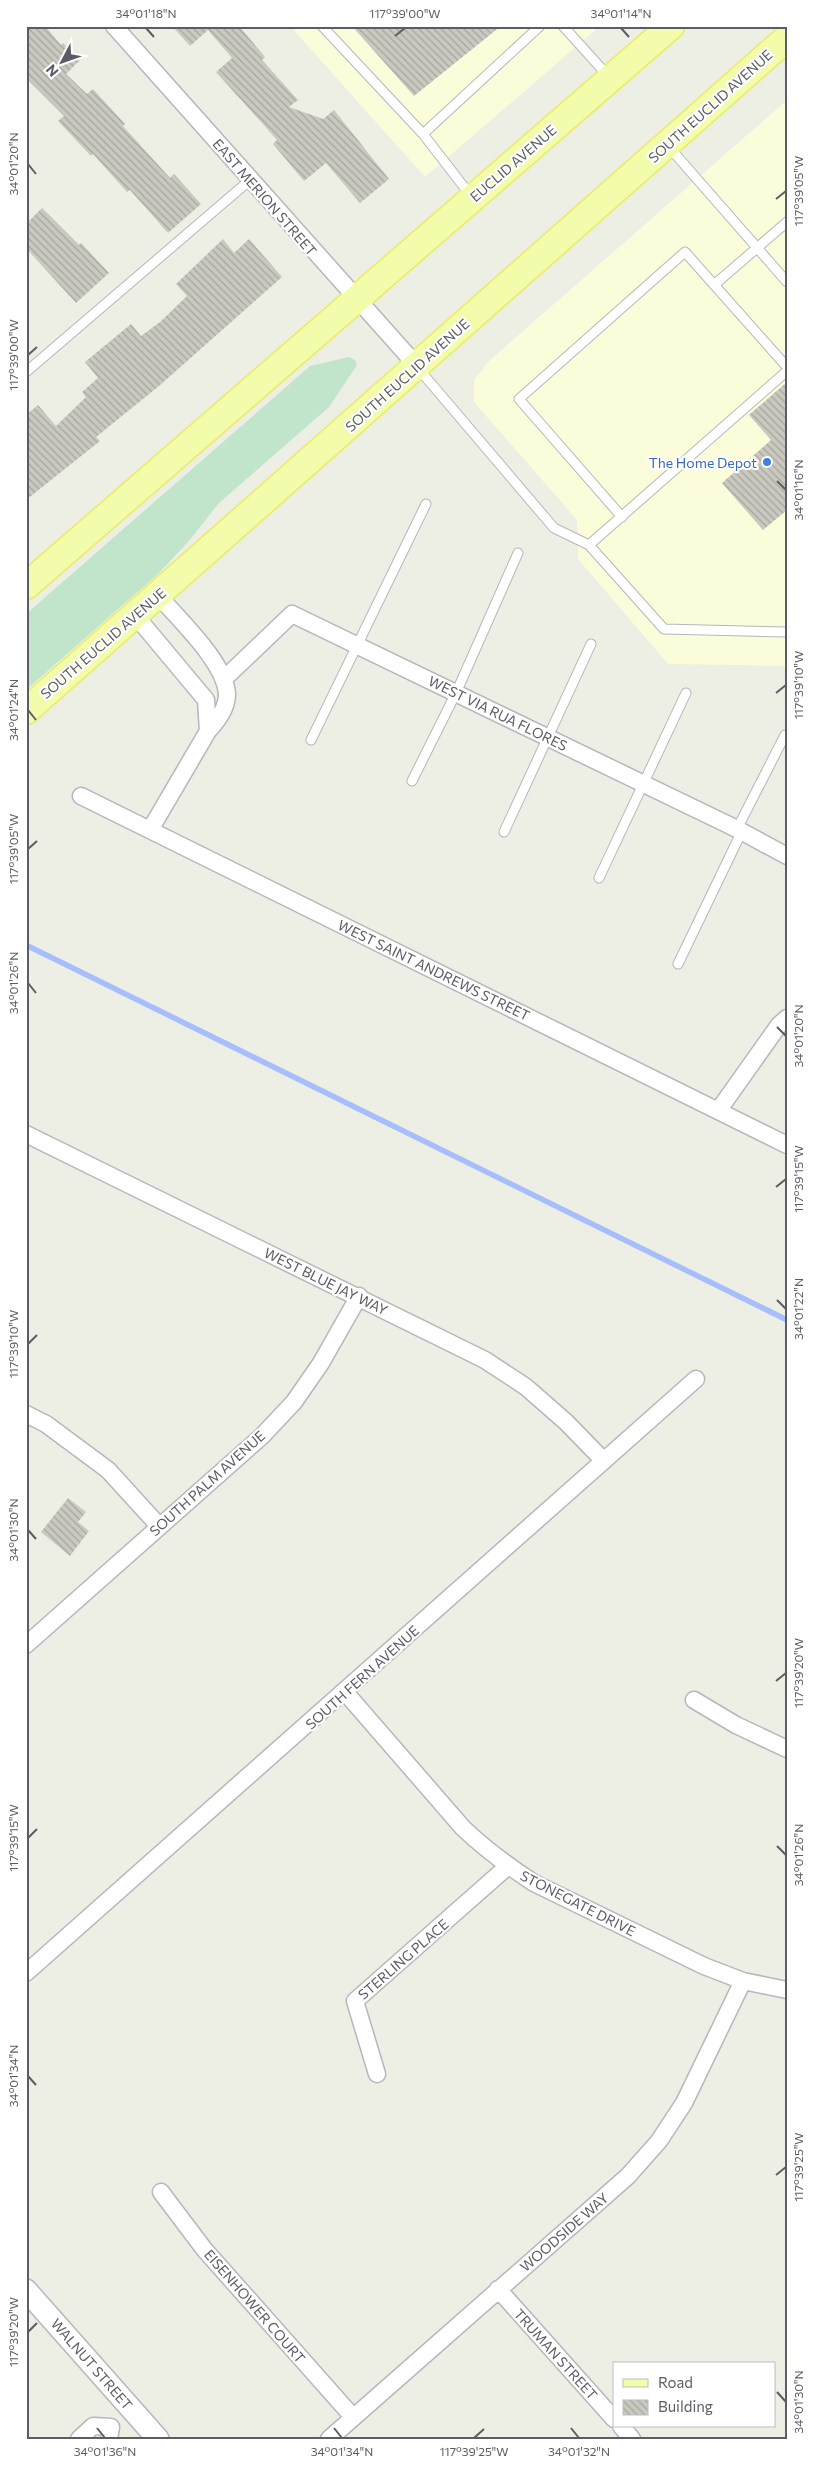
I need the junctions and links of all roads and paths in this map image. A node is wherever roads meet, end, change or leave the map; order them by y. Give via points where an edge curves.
1 (114, 26) edge
2 (322, 26) edge
3 (540, 26) edge
4 (563, 26) edge
5 (671, 26) edge
6 (787, 38) edge
7 (610, 79) junction
8 (422, 134) junction
9 (667, 145) junction
10 (250, 180) junction
11 (472, 198) junction
12 (787, 222) edge
13 (757, 248) junction
14 (787, 282) edge
15 (714, 285) junction
16 (356, 300) junction
17 (417, 366) junction
18 (787, 369) edge
19 (26, 372) edge
20 (426, 504) dead end
21 (622, 516) junction
22 (589, 545) junction
23 (518, 553) dead end
24 (26, 586) edge
25 (158, 595) junction
26 (135, 615) junction
27 (787, 632) edge
28 (591, 644) dead end
29 (358, 646) junction
30 (224, 679) junction
31 (456, 693) junction
32 (686, 694) dead end
33 (26, 710) edge
34 (208, 731) junction
35 (785, 735) dead end
36 (548, 738) junction
37 (312, 740) dead end
38 (412, 781) dead end
39 (643, 784) junction
40 (81, 796) dead end
41 (150, 830) junction
42 (740, 830) junction
43 (504, 832) dead end
44 (787, 856) edge
45 (599, 878) dead end
46 (678, 964) dead end
47 (784, 1026) edge
48 (718, 1111) junction
49 (26, 1134) edge
50 (787, 1145) edge
51 (359, 1296) junction
52 (696, 1379) dead end
53 (26, 1414) edge
54 (604, 1461) junction
55 (159, 1526) junction
56 (26, 1644) edge
57 (345, 1692) junction
58 (694, 1700) dead end
59 (787, 1750) edge
60 (508, 1866) junction
61 (26, 1974) edge
62 (743, 1981) junction
63 (787, 1990) edge
64 (377, 2074) dead end
65 (161, 2192) dead end
66 (498, 2289) junction
67 (26, 2290) edge
68 (132, 2409) junction
69 (353, 2418) junction
70 (613, 2418) edge
71 (623, 2428) edge
72 (110, 2433) edge
73 (79, 2439) edge
74 (158, 2439) edge
75 (329, 2439) edge
76 (632, 2439) edge

1 - 10 street, EAST MERION STREET
2 - 8 lane
3 - 8 lane
4 - 7 lane
5 - 7 main road, EUCLID AVENUE
6 - 9 main road, SOUTH EUCLID AVENUE
7 - 11 main road, EUCLID AVENUE
8 - 11 lane
9 - 13 lane
9 - 17 main road, SOUTH EUCLID AVENUE
10 - 16 street, EAST MERION STREET
10 - 19 lane
11 - 16 main road, EUCLID AVENUE
12 - 13 lane
13 - 14 lane
13 - 15 lane
15 - 18 lane
15 - 21 lane via 685,252 519,399
16 - 17 street, EAST MERION STREET
16 - 24 main road
17 - 22 lane via 554,528
17 - 25 main road, SOUTH EUCLID AVENUE
18 - 21 lane
20 - 29 lane
21 - 22 lane
22 - 27 lane via 664,629
23 - 31 lane
25 - 26 main road, SOUTH EUCLID AVENUE
25 - 30 street via 209,655
26 - 33 main road, SOUTH EUCLID AVENUE
26 - 34 street via 206,700
28 - 36 lane
29 - 30 street, WEST VIA RUA FLORES via 292,614
29 - 31 street, WEST VIA RUA FLORES
29 - 37 lane
30 - 34 street via 227,696 221,717
31 - 36 street, WEST VIA RUA FLORES
31 - 38 lane
32 - 39 lane
34 - 41 street
35 - 42 lane
36 - 39 street, WEST VIA RUA FLORES
36 - 43 lane
39 - 42 street, WEST VIA RUA FLORES
39 - 45 lane
40 - 41 street, WEST SAINT ANDREWS STREET
41 - 48 street, WEST SAINT ANDREWS STREET
42 - 44 street, WEST VIA RUA FLORES
42 - 46 lane
47 - 48 street
48 - 50 street, WEST SAINT ANDREWS STREET
49 - 51 street, WEST BLUE JAY WAY
51 - 54 street, WEST BLUE JAY WAY via 485,1360 526,1386
51 - 55 street, SOUTH PALM AVENUE via 321,1364 294,1402 262,1436
52 - 54 street, SOUTH FERN AVENUE
53 - 55 street via 46,1424 108,1470
54 - 57 street, SOUTH FERN AVENUE
55 - 56 street, SOUTH PALM AVENUE
57 - 60 street, STONEGATE DRIVE via 464,1828
57 - 61 street, SOUTH FERN AVENUE
58 - 59 street
60 - 62 street, STONEGATE DRIVE via 580,1906 704,1966
60 - 64 street, STERLING PLACE via 355,2001
62 - 63 street, STONEGATE DRIVE
62 - 66 street, WOODSIDE WAY via 684,2103 659,2142 628,2176
65 - 69 street, EISENHOWER COURT via 204,2249
66 - 69 street, WOODSIDE WAY
66 - 70 street, TRUMAN STREET
67 - 68 street, WALNUT STREET
68 - 72 street
68 - 74 street, WALNUT STREET
69 - 75 street, WOODSIDE WAY
71 - 76 street
72 - 73 street via 92,2426

